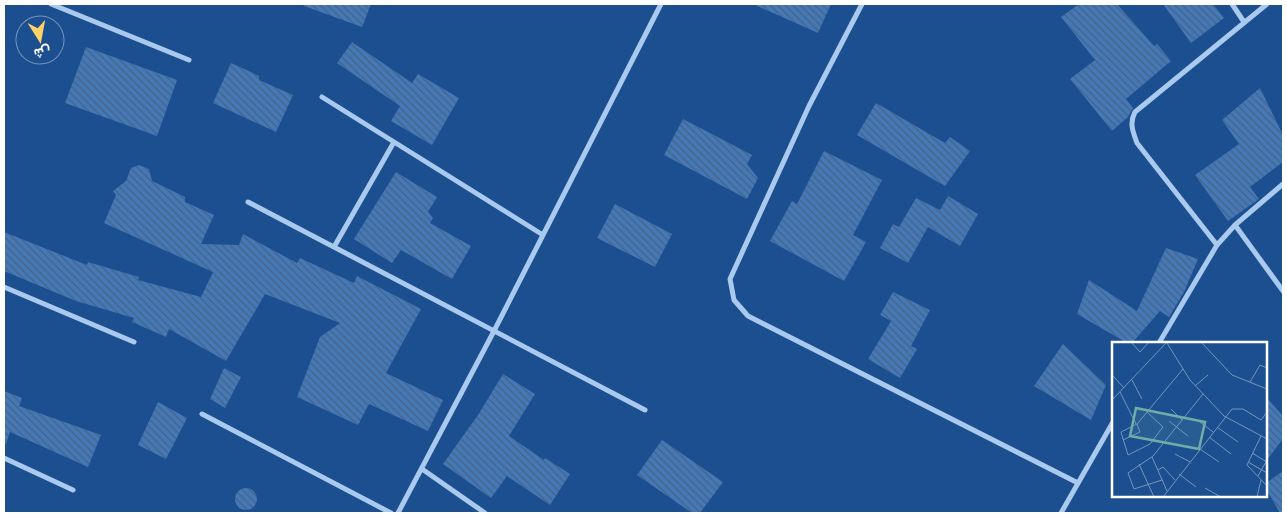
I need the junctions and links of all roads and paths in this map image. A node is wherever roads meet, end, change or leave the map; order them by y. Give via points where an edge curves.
1 (51, 4) edge
2 (661, 4) edge
3 (862, 4) edge
4 (1232, 4) edge
5 (1267, 4) edge
6 (1244, 22) junction
7 (189, 60) dead end
8 (322, 97) dead end
9 (394, 142) junction
10 (1283, 184) edge
11 (248, 202) dead end
12 (1235, 225) junction
13 (544, 235) junction
14 (1217, 245) junction
15 (334, 247) junction
16 (4, 287) edge
17 (1283, 291) edge
18 (494, 331) junction
19 (134, 342) dead end
20 (1160, 342) edge
21 (644, 410) dead end
22 (202, 414) dead end
23 (1112, 424) edge
24 (4, 458) edge
25 (422, 469) junction
26 (1078, 483) junction
27 (73, 490) dead end
28 (391, 513) edge
29 (398, 513) edge
30 (486, 513) edge
31 (1061, 513) edge

1 - 7 street
2 - 13 street
3 - 26 street via 809,106 730,279 734,300 748,316
4 - 6 street
5 - 6 street
6 - 14 street via 1132,117 1137,143
8 - 9 street
9 - 13 street
9 - 15 street
10 - 12 street
11 - 15 street
12 - 14 street
12 - 17 street
13 - 18 street
14 - 20 street
15 - 18 street
16 - 19 street
18 - 21 street
18 - 25 street
22 - 28 street
23 - 26 street
24 - 27 street
25 - 29 street
25 - 30 street
26 - 31 street

